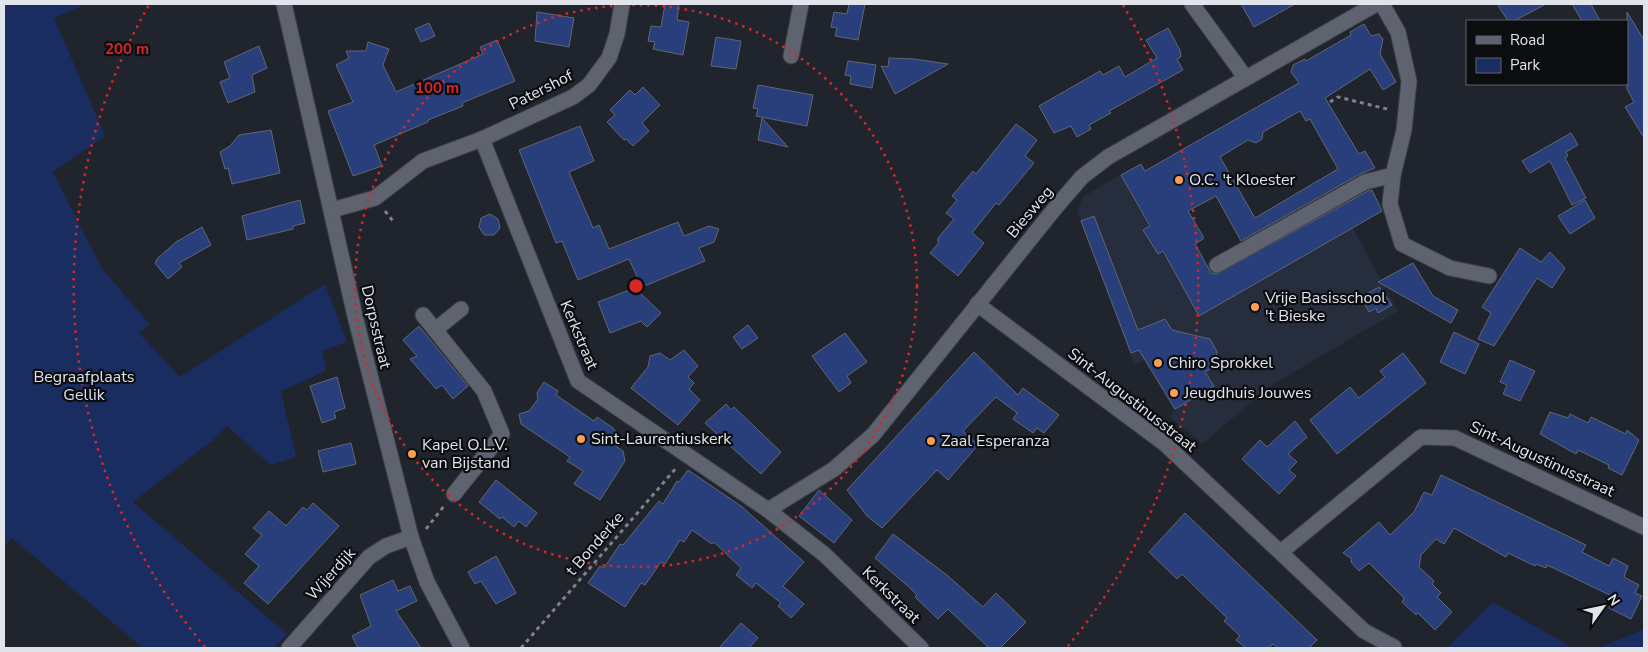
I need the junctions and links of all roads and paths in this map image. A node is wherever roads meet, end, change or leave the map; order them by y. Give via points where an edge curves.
1 (284, 4) edge
2 (622, 4) edge
3 (801, 4) edge
4 (1192, 4) edge
5 (1376, 4) edge
6 (1382, 4) edge
7 (791, 56) dead end
8 (1245, 77) junction
9 (1330, 102) dead end
10 (1406, 114) junction
11 (482, 139) junction
12 (1392, 175) junction
13 (332, 210) junction
14 (1217, 265) dead end
15 (1489, 276) dead end
16 (977, 304) junction
17 (461, 309) dead end
18 (423, 315) dead end
19 (435, 330) junction
20 (687, 456) junction
21 (454, 494) joint
22 (768, 510) junction
23 (1644, 527) edge
24 (426, 529) dead end
25 (411, 537) junction
26 (1281, 552) junction
27 (1394, 647) edge
28 (289, 648) edge
29 (462, 648) edge
30 (521, 648) edge
31 (921, 648) edge

1 - 13 street, Dorpsstraat
2 - 11 street, Patershof via 609,58 589,85 573,97
3 - 7 street
4 - 8 street
5 - 8 street, Biesweg
6 - 10 street via 1398,32 1410,81
8 - 16 street, Biesweg via 1108,157 1082,177
9 - 10 path via 1338,97
10 - 12 street
11 - 13 street via 423,161 375,198
11 - 20 street, Kerkstraat via 578,382
12 - 14 street via 1365,182
12 - 15 street via 1390,204 1402,244 1450,268
13 - 25 street, Dorpsstraat via 355,316
16 - 22 street, Biesweg via 873,435 834,468
16 - 26 street, Sint-Augustinusstraat via 1165,444
17 - 19 street
18 - 19 street
19 - 21 street via 484,391 502,434
20 - 22 street, Kerkstraat
20 - 30 path, t Bonderke
21 - 24 path
22 - 31 street, Kerkstraat via 825,555
23 - 26 street, Sint-Augustinusstraat via 1455,438 1421,437
25 - 28 street, Wijerdijk via 386,546 369,557
25 - 29 street, Dorpsstraat via 427,582
26 - 27 street, Sint-Augustinusstraat via 1364,631

